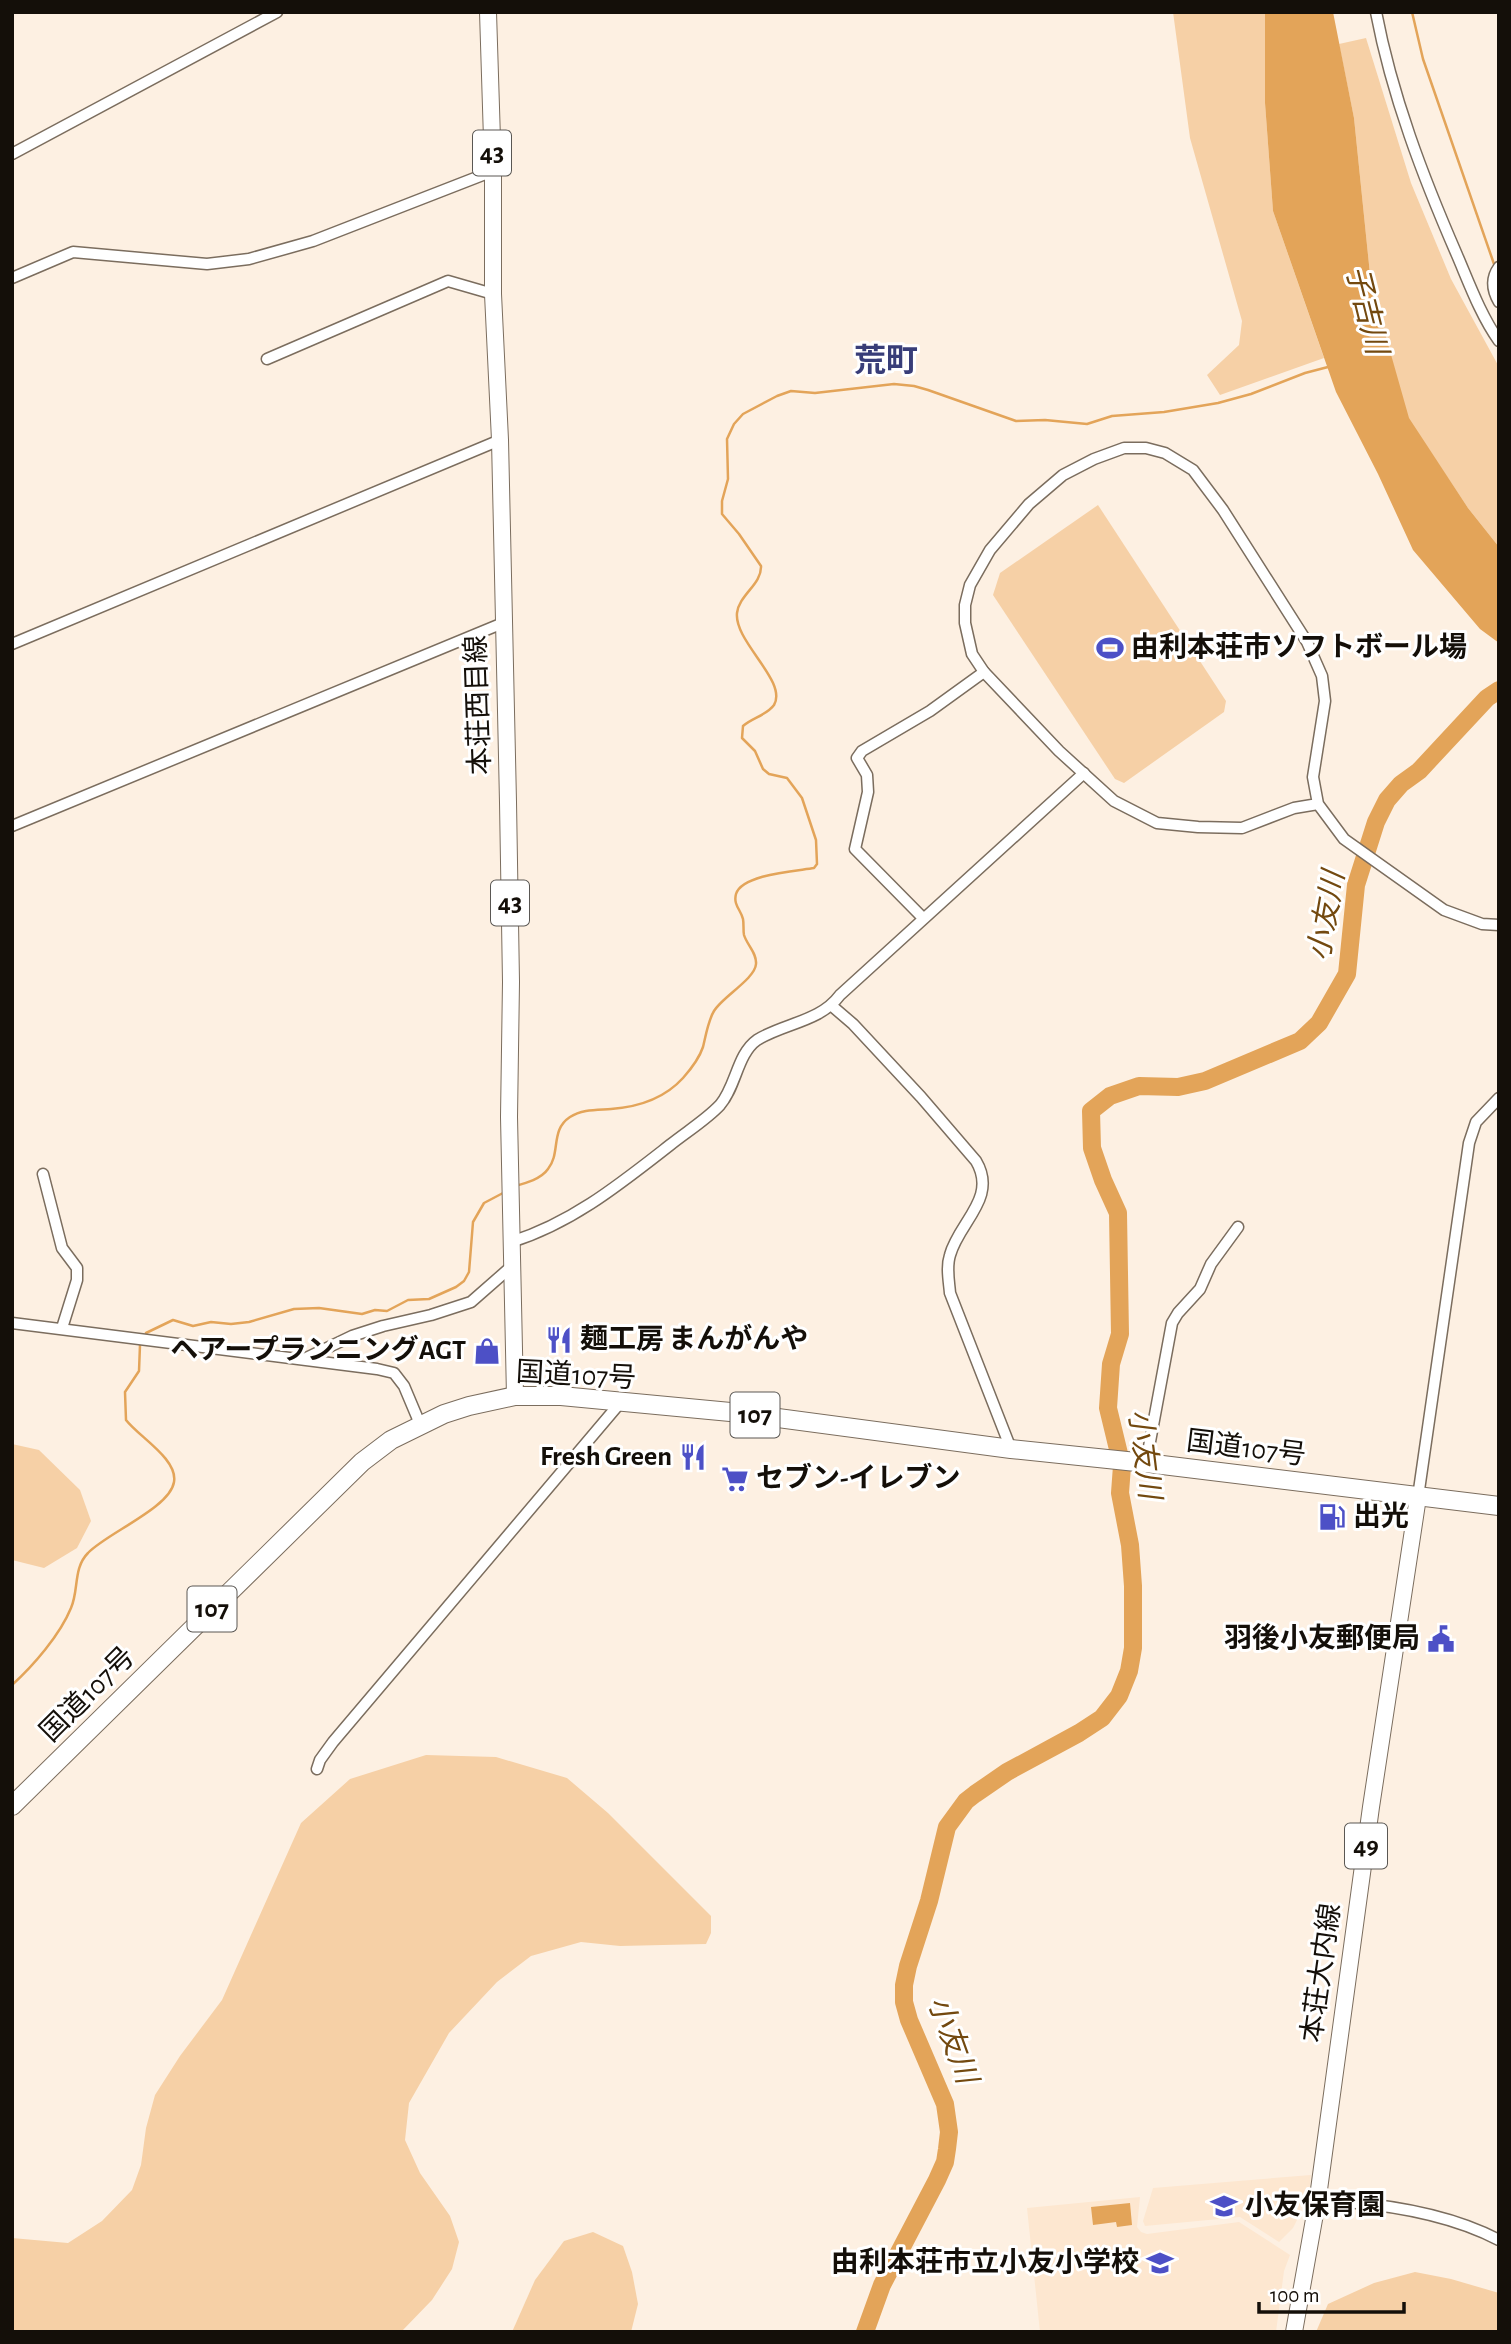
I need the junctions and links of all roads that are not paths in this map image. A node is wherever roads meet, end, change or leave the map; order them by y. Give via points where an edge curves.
1 (277, 12) edge
2 (488, 12) edge
3 (1376, 12) edge
4 (12, 154) edge
5 (493, 171) junction
6 (1499, 267) edge
7 (12, 278) edge
8 (493, 294) junction
9 (1499, 302) edge
10 (1499, 341) edge
11 (267, 359) dead end
12 (500, 440) junction
13 (503, 623) junction
14 (12, 644) edge
15 (984, 672) junction
16 (1084, 773) junction
17 (1318, 804) junction
18 (12, 826) edge
19 (923, 918) junction
20 (1499, 925) edge
21 (832, 1006) junction
22 (1499, 1098) edge
23 (43, 1174) dead end
24 (1238, 1227) dead end
25 (511, 1242) junction
26 (512, 1266) junction
27 (12, 1323) edge
28 (62, 1328) junction
29 (303, 1359) junction
30 (515, 1396) junction
31 (620, 1403) junction
32 (420, 1424) junction
33 (1012, 1449) junction
34 (1140, 1463) junction
35 (1418, 1497) junction
36 (1499, 1506) edge
37 (317, 1769) dead end
38 (12, 1806) edge
39 (1346, 2202) dead end
40 (1499, 2240) edge
41 (1294, 2332) edge

1 - 4 street
2 - 5 main road, 本荘西目線 / 43
3 - 10 street via 1413,148 1466,276
5 - 7 street via 313,241 249,259 207,264 74,252
5 - 8 main road, 本荘西目線 / 43
6 - 9 street via 1493,275
8 - 11 street via 449,281
8 - 12 main road, 本荘西目線 / 43
12 - 13 main road, 本荘西目線 / 43
12 - 14 street
13 - 18 street
13 - 25 main road, 本荘西目線 / 43
15 - 16 street
15 - 17 street via 968,640 965,605 970,585 990,550 1029,503 1063,475 1124,448 1165,453 1193,470 1223,510 1307,642 1322,676 1325,701 1312,777
15 - 19 street via 857,758 867,775 867,792 855,849
16 - 17 street via 1114,801 1157,823 1242,828
16 - 19 street
17 - 20 street via 1344,839 1444,910 1482,925
19 - 21 street
21 - 25 street via 756,1041 720,1105 600,1199 568,1219
21 - 33 street via 921,1097 983,1173 979,1200 950,1255 948,1275 953,1301
22 - 35 street via 1476,1122 1469,1143
23 - 28 street via 62,1248 77,1268
24 - 34 street via 1211,1264 1200,1289 1172,1323
25 - 26 main road, 本荘西目線 / 43
26 - 29 street via 471,1302 352,1336
26 - 30 main road, 本荘西目線 / 43
27 - 28 street
28 - 29 street
29 - 32 street via 394,1373
30 - 31 highway, 国道107号 / 107
30 - 32 highway, 国道107号 / 107 via 468,1406
31 - 33 highway, 国道107号 / 107 via 741,1413
31 - 37 street via 333,1742
32 - 38 highway, 国道107号 / 107 via 362,1462
33 - 34 highway, 国道107号 / 107
34 - 35 highway, 国道107号 / 107
35 - 36 highway, 国道107号 / 107
35 - 41 main road, 本荘大内線 / 49 via 1319,2189
39 - 40 street via 1414,2211

